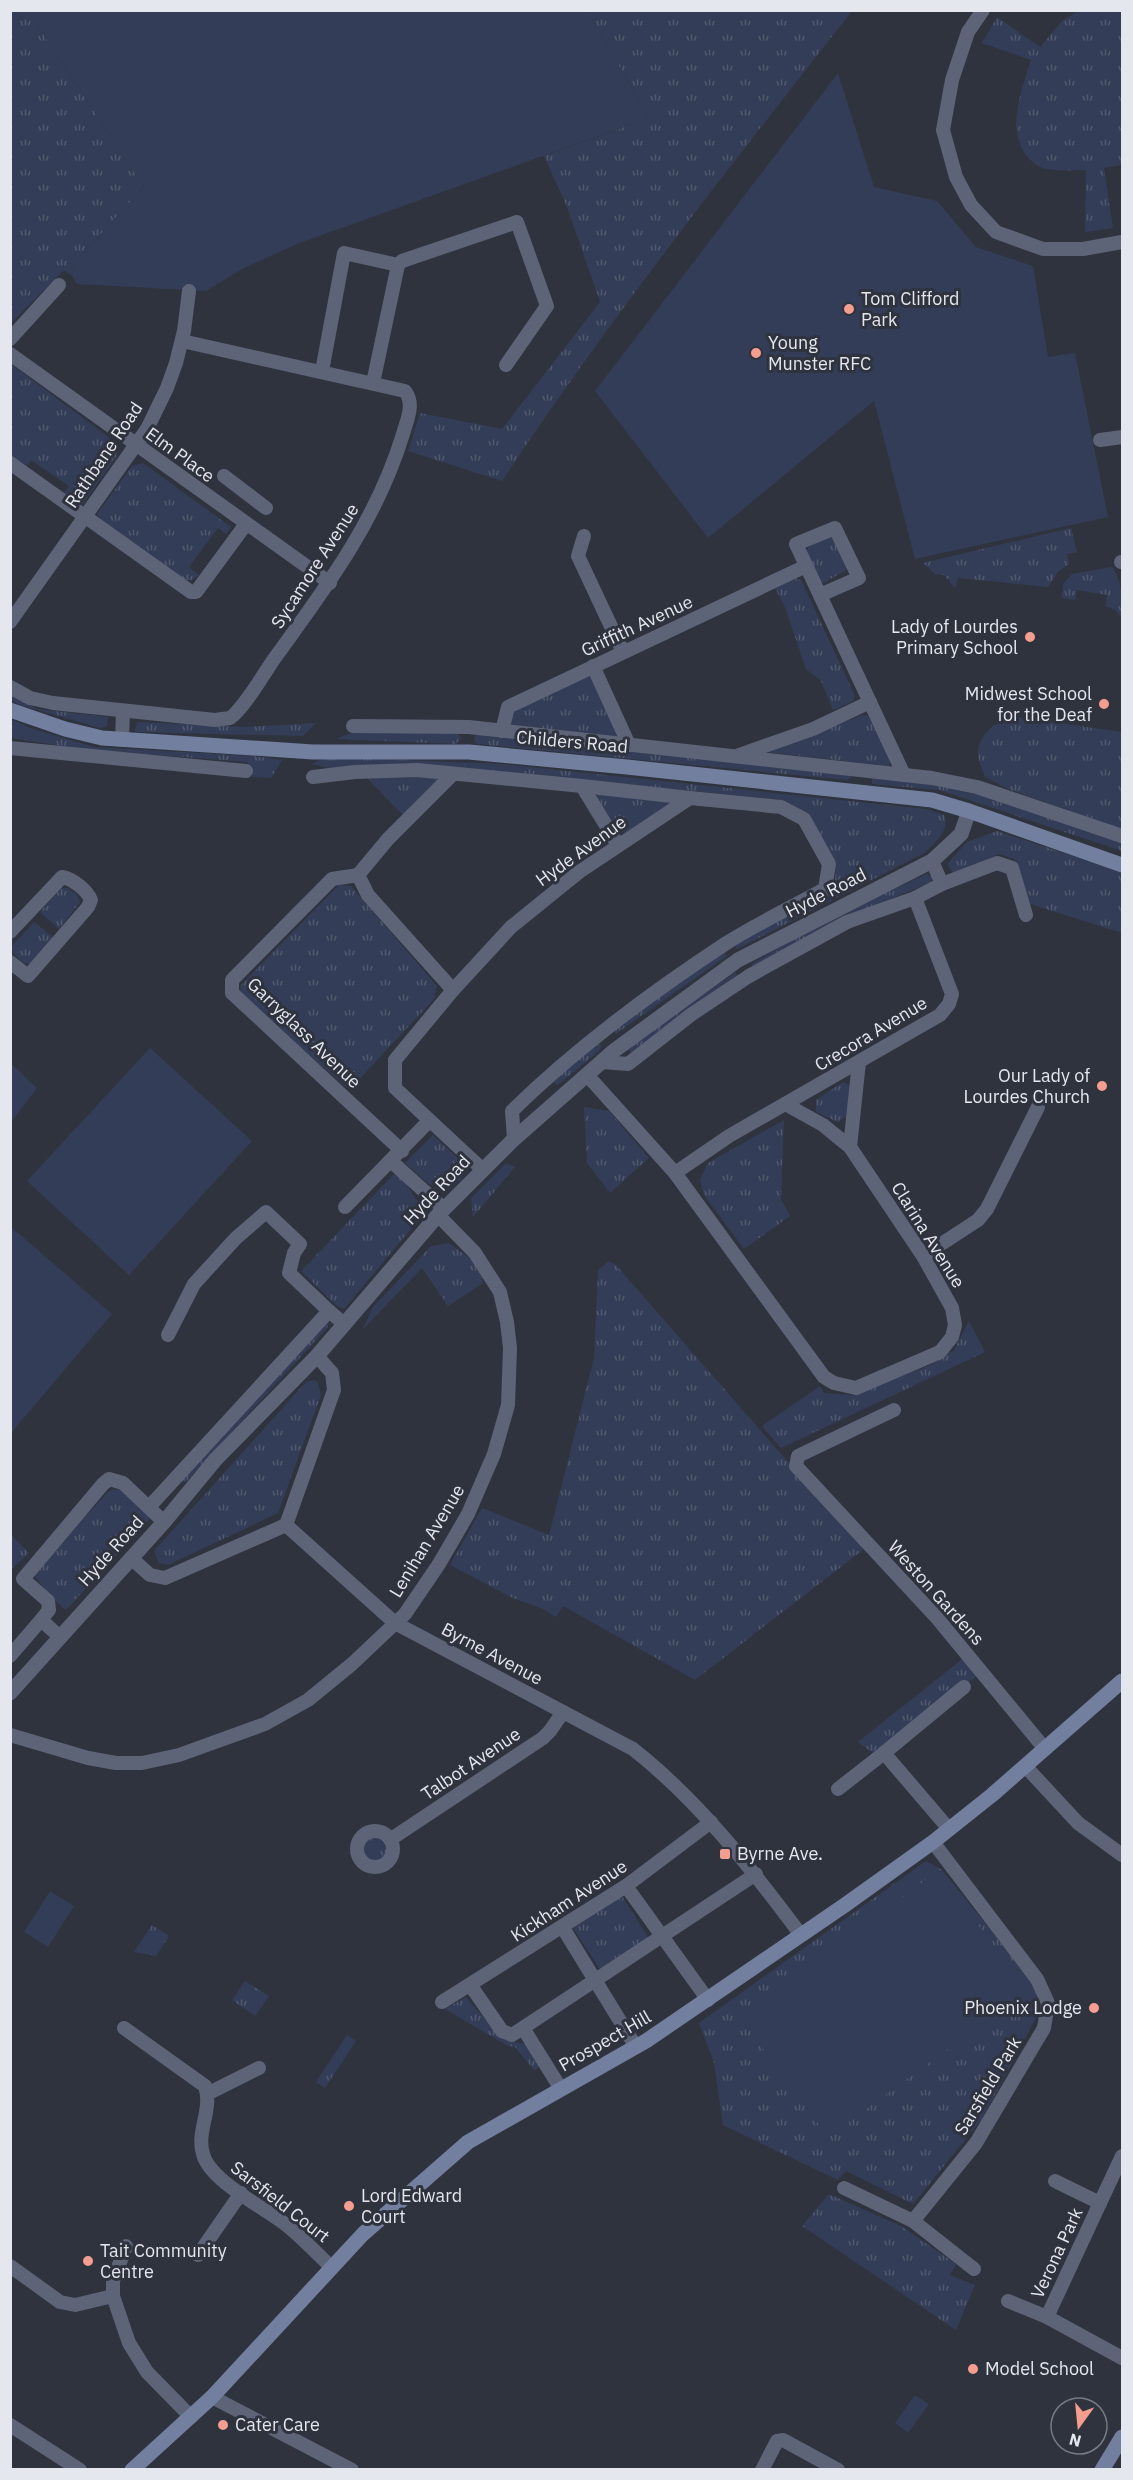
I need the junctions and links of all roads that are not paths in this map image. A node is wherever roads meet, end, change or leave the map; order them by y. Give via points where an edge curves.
1 (983, 10) edge
2 (1122, 242) edge
3 (398, 265) junction
4 (59, 285) dead end
5 (189, 291) dead end
6 (10, 339) edge
7 (182, 341) junction
8 (10, 354) edge
9 (506, 364) dead end
10 (321, 371) junction
11 (373, 383) junction
12 (1122, 437) edge
13 (1100, 440) dead end
14 (136, 445) junction
15 (10, 463) edge
16 (224, 476) dead end
17 (243, 491) junction
18 (266, 508) dead end
19 (229, 512) junction
20 (85, 516) junction
21 (246, 524) junction
22 (584, 536) dead end
23 (804, 567) junction
24 (330, 583) junction
25 (820, 595) junction
26 (10, 622) edge
27 (623, 652) junction
28 (593, 666) junction
29 (10, 687) edge
30 (870, 702) junction
31 (10, 710) edge
32 (123, 711) junction
33 (353, 726) dead end
34 (469, 727) junction
35 (502, 731) junction
36 (122, 740) junction
37 (629, 745) junction
38 (10, 748) edge
39 (469, 752) junction
40 (734, 757) junction
41 (861, 770) junction
42 (246, 771) dead end
43 (453, 774) junction
44 (904, 775) junction
45 (313, 777) dead end
46 (582, 786) junction
47 (859, 792) junction
48 (690, 798) junction
49 (969, 811) junction
50 (1122, 836) edge
51 (618, 845) junction
52 (932, 861) junction
53 (1122, 865) edge
54 (358, 876) junction
55 (892, 880) junction
56 (942, 884) junction
57 (909, 899) junction
58 (1026, 915) dead end
59 (13, 924) edge
60 (726, 944) junction
61 (738, 960) junction
62 (10, 962) edge
63 (748, 976) junction
64 (453, 990) junction
65 (600, 1033) junction
66 (615, 1050) junction
67 (602, 1062) junction
68 (859, 1062) junction
69 (588, 1076) junction
70 (543, 1080) junction
71 (559, 1100) junction
72 (787, 1105) junction
73 (1038, 1107) dead end
74 (428, 1122) junction
75 (513, 1139) junction
76 (850, 1147) junction
77 (402, 1151) junction
78 (392, 1162) junction
79 (482, 1169) junction
80 (675, 1173) junction
81 (345, 1207) dead end
82 (441, 1212) junction
83 (923, 1256) junction
84 (329, 1311) junction
85 (344, 1324) junction
86 (168, 1335) dead end
87 (317, 1356) junction
88 (894, 1410) dead end
89 (149, 1507) junction
90 (164, 1522) junction
91 (286, 1525) junction
92 (131, 1558) junction
93 (40, 1620) junction
94 (395, 1623) junction
95 (59, 1636) junction
96 (10, 1656) edge
97 (1122, 1681) edge
98 (964, 1687) dead end
99 (10, 1693) edge
100 (563, 1712) junction
101 (10, 1735) edge
102 (1045, 1749) junction
103 (884, 1753) junction
104 (1026, 1767) junction
105 (838, 1789) dead end
106 (711, 1822) junction
107 (949, 1829) junction
108 (391, 1839) dead end
109 (933, 1842) junction
110 (1122, 1855) edge
111 (756, 1874) junction
112 (626, 1886) junction
113 (563, 1928) junction
114 (662, 1935) junction
115 (801, 1935) junction
116 (596, 1979) junction
117 (471, 1986) junction
118 (708, 2001) junction
119 (442, 2002) dead end
120 (124, 2028) dead end
121 (523, 2028) junction
122 (636, 2048) junction
123 (259, 2068) dead end
124 (561, 2089) junction
125 (207, 2094) junction
126 (1122, 2156) edge
127 (1055, 2181) dead end
128 (844, 2188) dead end
129 (241, 2193) junction
130 (1100, 2203) junction
131 (913, 2221) junction
132 (126, 2246) dead end
133 (198, 2255) dead end
134 (10, 2266) edge
135 (331, 2267) junction
136 (974, 2269) dead end
137 (113, 2296) junction
138 (1008, 2301) dead end
139 (1047, 2317) junction
140 (1122, 2358) edge
141 (212, 2397) junction
142 (191, 2416) junction
143 (10, 2425) edge
144 (1122, 2437) edge
145 (80, 2469) edge
146 (132, 2469) edge
147 (352, 2469) edge
148 (762, 2469) edge
149 (838, 2469) edge
150 (1102, 2469) edge

1 - 2 street via 968,32 952,80 943,130 956,177 971,205 996,232 1043,249 1083,249
3 - 9 street via 517,222 547,306
3 - 10 street via 344,254
3 - 11 street
4 - 6 street
5 - 7 street, Rathbane Road
7 - 10 street, Sycamore Avenue
7 - 14 street, Rathbane Road via 167,387
8 - 14 street, Elm Place
10 - 11 street, Sycamore Avenue
11 - 24 street, Sycamore Avenue via 405,391 410,410 387,481 361,534
12 - 13 street
14 - 19 street, Elm Place
14 - 20 street, Rathbane Road
15 - 20 street
16 - 17 street
17 - 18 street
17 - 19 street
19 - 21 street, Elm Place
20 - 21 street via 191,592 196,592
20 - 26 street, Rathbane Road
21 - 24 street, Elm Place
22 - 27 street via 578,556
23 - 25 street
23 - 25 street via 796,544 835,528 860,578
23 - 27 street, Griffith Avenue
24 - 32 street, Sycamore Avenue via 230,718
25 - 30 street
27 - 28 street, Griffith Avenue
28 - 35 street, Griffith Avenue via 508,706
28 - 37 street
29 - 32 street, Sycamore Avenue via 42,701
30 - 40 street via 813,729
30 - 44 street
31 - 36 main road, Childers Road via 65,729
32 - 36 street
33 - 34 street
34 - 35 street
34 - 39 street
35 - 37 street
36 - 39 main road, Childers Road via 313,752
37 - 40 street
38 - 42 street
39 - 47 main road, Childers Road
40 - 41 street
41 - 44 street
41 - 47 street
43 - 45 street via 417,770
43 - 46 street
43 - 54 street via 388,839
44 - 50 street via 977,787
46 - 48 street
46 - 51 street
47 - 49 main road, Childers Road via 932,800
48 - 51 street, Hyde Avenue
48 - 60 street via 782,807 804,819 829,864 825,888
49 - 52 street, Hyde Road via 961,834
49 - 53 main road, Childers Road
51 - 64 street, Hyde Avenue via 511,927
52 - 55 street, Hyde Road
52 - 56 street
54 - 64 street via 368,895
54 - 77 street, Garryglass Avenue via 332,879 232,980 232,993
55 - 57 street, Crecora Avenue
55 - 61 street, Hyde Road
56 - 57 street
56 - 58 street via 1004,863 1012,868
57 - 63 street via 847,922
57 - 68 street, Crecora Avenue via 952,994 949,1004 940,1015
59 - 62 street via 62,877 69,878 91,900 27,976
60 - 61 street
60 - 65 street
61 - 63 street
61 - 66 street, Hyde Road
63 - 67 street via 628,1064
64 - 74 street, Hyde Avenue via 395,1059 395,1088
65 - 66 street
65 - 70 street
66 - 67 street, Hyde Road
67 - 69 street, Hyde Road
68 - 72 street, Crecora Avenue
68 - 76 street
69 - 71 street, Hyde Road
69 - 80 street, Clarina Avenue
70 - 71 street
70 - 75 street via 512,1111
71 - 75 street, Hyde Road
72 - 76 street, Clarina Avenue via 823,1125
72 - 80 street via 729,1136
73 - 83 street via 987,1209 978,1220
74 - 77 street
74 - 79 street, Hyde Avenue
75 - 79 street, Hyde Road
76 - 83 street, Clarina Avenue
77 - 78 street
78 - 81 street
78 - 82 street, Lenihan Avenue
79 - 82 street, Hyde Road
80 - 83 street, Clarina Avenue via 824,1377 834,1383 856,1388 940,1353 952,1337 952,1308
82 - 85 street, Hyde Road
82 - 94 street, Lenihan Avenue via 475,1253 500,1292 510,1348 507,1405 494,1454 468,1515 439,1564
84 - 85 street
84 - 86 street via 289,1273 300,1244 266,1212 194,1284
84 - 89 street
85 - 87 street, Hyde Road
87 - 90 street, Hyde Road via 216,1459
87 - 91 street via 332,1373 334,1390
88 - 102 street, Weston Gardens via 798,1456 796,1466 937,1618
89 - 90 street
89 - 93 street via 123,1483 109,1479 103,1484 23,1579 50,1604
90 - 92 street, Hyde Road
91 - 92 street via 165,1578 150,1575
91 - 94 street, Byrne Avenue
92 - 95 street, Hyde Road
93 - 95 street
93 - 96 street
94 - 100 street, Byrne Avenue
94 - 101 street, Lenihan Avenue via 331,1683 287,1713 169,1758 116,1763
95 - 99 street, Hyde Road
97 - 102 main road, Prospect Hill
98 - 103 street
100 - 106 street, Byrne Avenue via 633,1749 666,1775
100 - 108 street, Talbot Avenue via 543,1738
102 - 104 main road, Prospect Hill
103 - 105 street
103 - 107 street
104 - 107 main road, Prospect Hill
104 - 110 street via 1078,1823
106 - 111 street, Byrne Avenue
106 - 112 street, Kickham Avenue
107 - 109 main road, Prospect Hill
109 - 115 main road, Prospect Hill
109 - 131 street, Sarsfield Park via 1037,1979 1048,2003 1044,2028 976,2143
111 - 114 street
111 - 115 street, Byrne Avenue
112 - 113 street, Kickham Avenue
112 - 114 street
113 - 116 street
113 - 117 street, Kickham Avenue
114 - 116 street
114 - 118 street
115 - 118 main road, Prospect Hill
116 - 121 street
116 - 122 street
117 - 119 street, Kickham Avenue
117 - 121 street via 502,2031 512,2035
118 - 122 main road, Prospect Hill
120 - 125 street via 200,2080
121 - 124 street
122 - 124 main road, Prospect Hill
123 - 125 street
124 - 135 main road, Prospect Hill via 468,2142
125 - 129 street, Sarsfield Court via 202,2153 212,2171
126 - 130 street, Verona Park
127 - 130 street, Verona Park
128 - 131 street
129 - 133 street
129 - 135 street, Sarsfield Court via 289,2228
130 - 139 street, Verona Park
131 - 136 street
132 - 137 street via 113,2281
134 - 137 street via 68,2305
135 - 141 main road, Prospect Hill
137 - 142 street via 129,2343 147,2372
138 - 139 street
139 - 140 street
141 - 142 main road, Prospect Hill
141 - 147 street
142 - 146 main road, Prospect Hill
143 - 145 street
144 - 150 main road
148 - 149 street via 777,2441 783,2440

